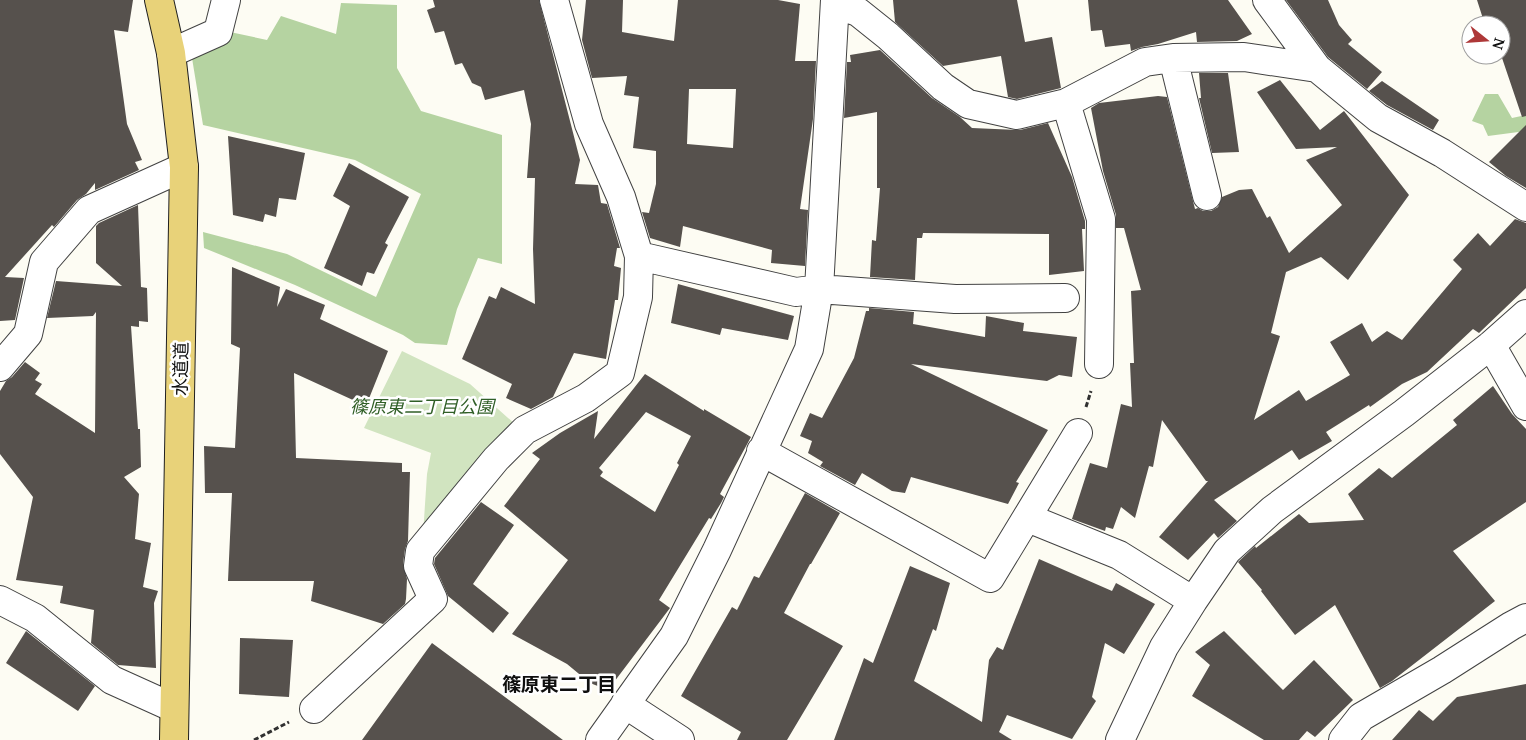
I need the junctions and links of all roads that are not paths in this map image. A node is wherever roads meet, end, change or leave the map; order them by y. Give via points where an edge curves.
1 (159, 0) edge
2 (226, 0) edge
3 (554, 0) edge
4 (1267, 0) edge
5 (835, 2) edge
6 (171, 53) junction
7 (1173, 58) junction
8 (1316, 68) junction
9 (1066, 103) junction
10 (184, 167) junction
11 (1207, 196) dead end
12 (1526, 207) edge
13 (639, 256) junction
14 (818, 289) junction
15 (1065, 298) dead end
16 (1526, 314) edge
17 (1491, 345) junction
18 (1099, 364) road end
19 (0, 367) edge
20 (1526, 406) edge
21 (1078, 434) road end
22 (761, 451) junction
23 (1028, 518) junction
24 (0, 600) edge
25 (1193, 601) junction
26 (1526, 618) edge
27 (625, 704) junction
28 (174, 708) junction
29 (314, 709) road end
30 (174, 740) edge
31 (600, 740) edge
32 (680, 740) edge
33 (1120, 740) edge
34 (1343, 740) edge

1 - 6 main road, 水道道
2 - 6 street via 218,32
3 - 13 street via 589,124 620,197
4 - 8 street
5 - 9 street via 858,12 943,87 968,104 1017,115
5 - 14 street
6 - 10 main road, 水道道
7 - 8 street via 1244,57
7 - 9 street via 1145,62
7 - 11 street
8 - 12 street via 1378,118 1492,183
9 - 18 street via 1101,220
10 - 19 street via 89,210 44,262 28,334
10 - 28 main road, 水道道
13 - 14 street via 796,292
13 - 29 street via 638,297 620,373 586,398 525,430 496,459 420,551 418,566 433,599
14 - 15 street via 955,299
14 - 22 street via 809,348
16 - 17 street
17 - 20 street
17 - 25 street via 1272,510 1228,552
21 - 23 street
22 - 23 street via 990,578
22 - 27 street via 674,636
23 - 25 street via 1119,555
24 - 28 street via 35,618 112,680
25 - 33 street via 1164,647
26 - 34 street via 1361,717
27 - 31 street
27 - 32 street
28 - 30 main road, 水道道

